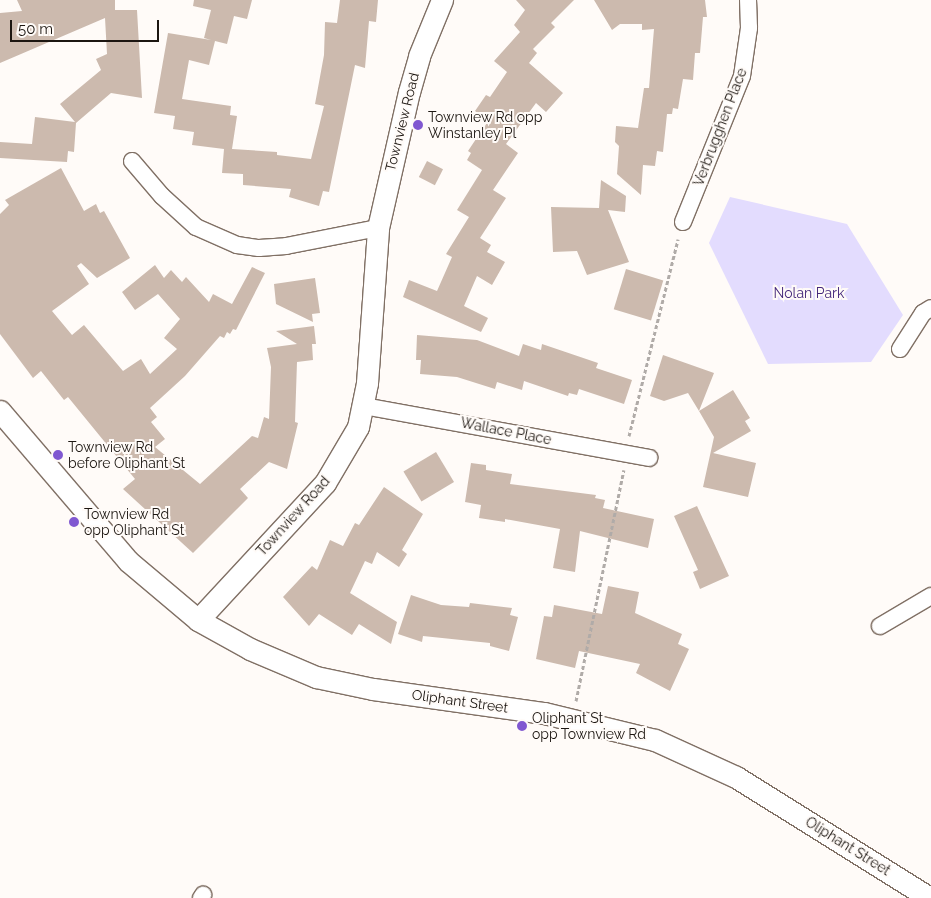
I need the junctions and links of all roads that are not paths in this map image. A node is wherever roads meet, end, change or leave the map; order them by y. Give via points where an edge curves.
1 (442, 0) edge
2 (748, 0) edge
3 (132, 161) dead end
4 (683, 222) road end
5 (378, 228) junction
6 (931, 308) edge
7 (900, 349) dead end
8 (364, 406) junction
9 (0, 411) edge
10 (649, 458) dead end
11 (931, 596) edge
12 (198, 620) junction
13 (880, 626) dead end
14 (930, 898) edge

1 - 5 street, Townview Road via 419,56
2 - 4 street, Verbrugghen Place via 747,55 742,76
3 - 5 street via 162,196 196,227 236,245 259,248 286,246
5 - 8 street, Townview Road
6 - 7 street via 923,313
8 - 10 street, Wallace Place
8 - 12 street, Townview Road via 348,449 325,484
9 - 12 street via 128,561
11 - 13 street
12 - 14 street, Oliphant Street via 250,650 316,677 373,689 572,719 655,740 736,777

